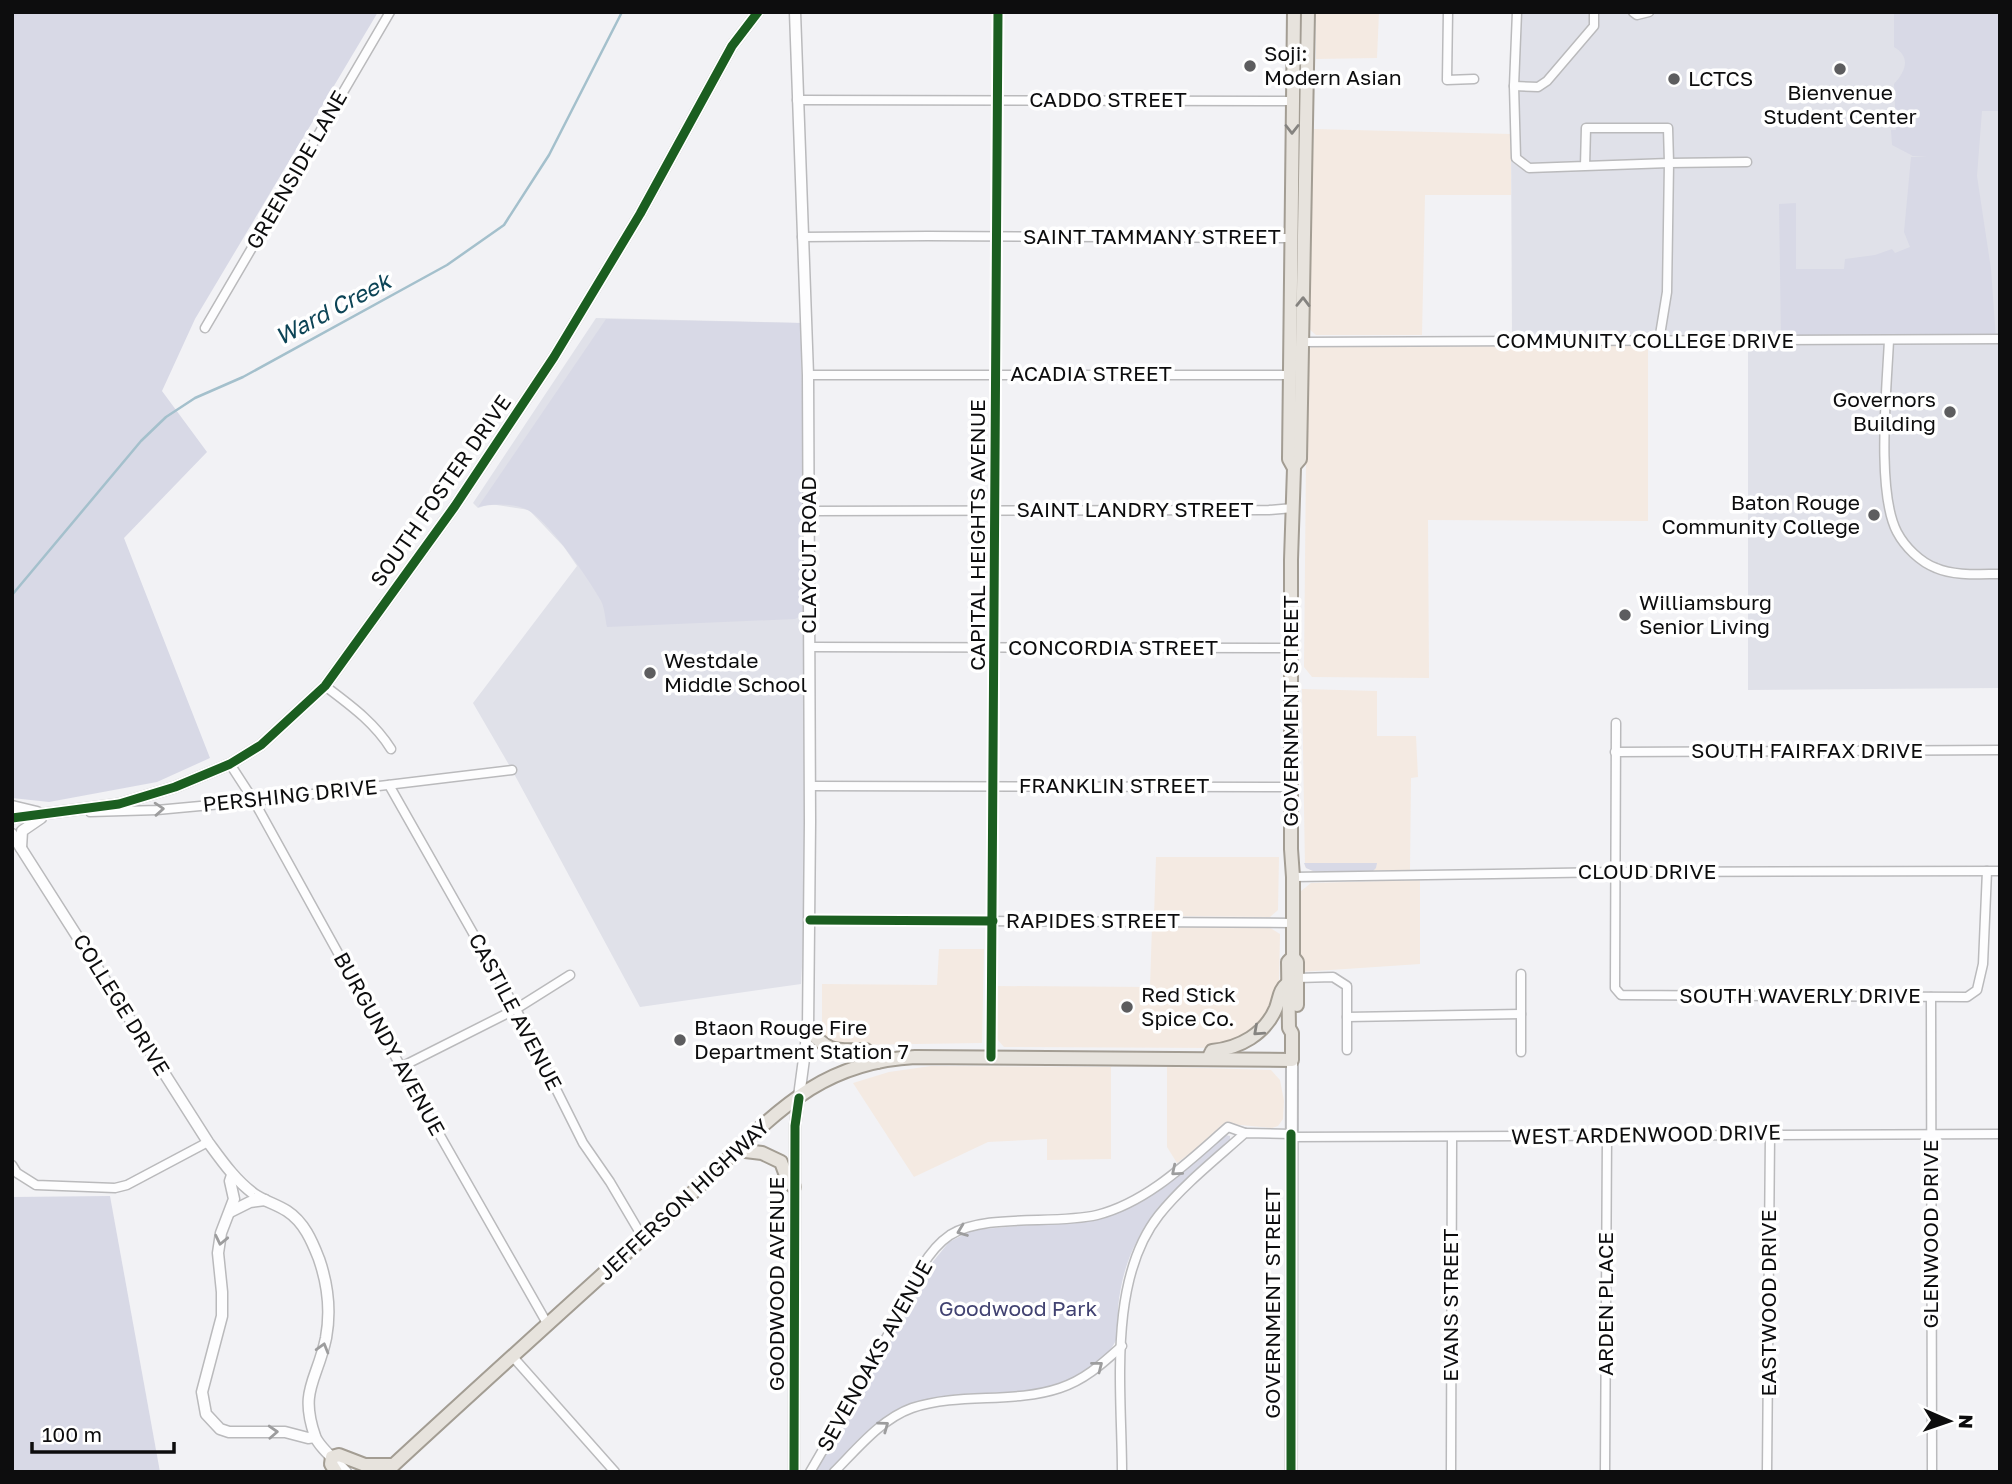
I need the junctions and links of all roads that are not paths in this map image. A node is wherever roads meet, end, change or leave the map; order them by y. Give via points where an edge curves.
1 (390, 12) edge
2 (758, 12) edge
3 (795, 12) edge
4 (998, 12) edge
5 (1294, 12) edge
6 (1308, 12) edge
7 (1448, 12) edge
8 (1517, 12) edge
9 (1594, 12) edge
10 (1633, 12) edge
11 (1649, 12) edge
12 (1474, 79) dead end
13 (1514, 86) junction
14 (797, 100) junction
15 (998, 100) junction
16 (1293, 101) junction
17 (1748, 162) dead end
18 (1669, 163) junction
19 (1586, 166) junction
20 (802, 237) junction
21 (997, 237) junction
22 (1292, 238) junction
23 (205, 327) dead end
24 (2000, 339) edge
25 (1889, 340) junction
26 (1659, 341) junction
27 (1296, 342) junction
28 (996, 374) junction
29 (808, 375) junction
30 (1290, 375) junction
31 (1301, 416) junction
32 (1294, 466) junction
33 (1293, 508) junction
34 (996, 510) junction
35 (809, 511) junction
36 (2000, 574) edge
37 (809, 647) junction
38 (1291, 648) junction
39 (995, 649) junction
40 (326, 686) junction
41 (1616, 723) dead end
42 (391, 749) dead end
43 (2000, 750) edge
44 (1615, 752) junction
45 (230, 764) junction
46 (512, 770) dead end
47 (389, 785) junction
48 (994, 785) junction
49 (810, 786) junction
50 (1292, 787) junction
51 (254, 800) junction
52 (12, 806) edge
53 (66, 812) junction
54 (51, 814) junction
55 (12, 818) edge
56 (12, 834) edge
57 (21, 848) junction
58 (1987, 871) junction
59 (2000, 871) edge
60 (1615, 872) junction
61 (1293, 877) junction
62 (810, 920) junction
63 (993, 921) junction
64 (1293, 923) junction
65 (1521, 974) dead end
66 (570, 975) dead end
67 (1293, 980) junction
68 (1931, 997) junction
69 (516, 1009) junction
70 (1521, 1014) junction
71 (1347, 1017) junction
72 (808, 1029) junction
73 (1347, 1050) dead end
74 (1521, 1052) dead end
75 (991, 1057) junction
76 (1208, 1058) junction
77 (1292, 1060) junction
78 (877, 1062) junction
79 (401, 1067) junction
80 (799, 1098) junction
81 (1245, 1133) junction
82 (1770, 1133) junction
83 (2000, 1134) edge
84 (1607, 1135) junction
85 (1931, 1135) junction
86 (1291, 1136) junction
87 (1452, 1138) junction
88 (208, 1142) junction
89 (737, 1150) junction
90 (12, 1165) edge
91 (232, 1175) junction
92 (794, 1187) junction
93 (265, 1200) junction
94 (230, 1212) junction
95 (643, 1238) junction
96 (548, 1325) junction
97 (1122, 1346) junction
98 (513, 1357) junction
99 (315, 1437) junction
100 (332, 1457) junction
101 (389, 1468) edge
102 (336, 1472) edge
103 (346, 1472) edge
104 (615, 1472) edge
105 (794, 1472) edge
106 (810, 1472) edge
107 (834, 1472) edge
108 (1122, 1472) edge
109 (1291, 1472) edge
110 (1451, 1472) edge
111 (1605, 1472) edge
112 (1767, 1472) edge
113 (1933, 1472) edge

1 - 23 street, GREENSIDE LANE
2 - 40 street, SOUTH FOSTER DRIVE via 732,46 640,215 554,357 455,506
3 - 14 street, CLAYCUT ROAD
4 - 15 street, CAPITAL HEIGHTS AVENUE
5 - 16 main road, GOVERNMENT STREET
27 -> 6 main road, GOVERNMENT STREET
7 - 12 street via 1447,80
8 - 13 street
9 - 13 street via 1594,26 1547,81 1538,87
10 - 11 street
13 - 19 street via 1516,158 1529,168
14 - 15 street, CADDO STREET
14 - 20 street, CLAYCUT ROAD
15 - 16 street, CADDO STREET
15 - 21 street, CAPITAL HEIGHTS AVENUE
16 -> 22 main road, GOVERNMENT STREET
17 - 18 street
18 - 19 street
18 - 19 street via 1668,128 1586,128
18 - 26 street via 1667,292
20 - 21 street, SAINT TAMMANY STREET
20 - 29 street, CLAYCUT ROAD
21 - 22 street, SAINT TAMMANY STREET
21 - 28 street, CAPITAL HEIGHTS AVENUE
22 - 27 main road, GOVERNMENT STREET
24 - 25 street, COMMUNITY COLLEGE DRIVE
25 - 26 street, COMMUNITY COLLEGE DRIVE
25 - 36 street via 1886,480 1896,530 1922,560 1938,569
26 - 27 street, COMMUNITY COLLEGE DRIVE
27 - 30 main road, GOVERNMENT STREET
27 - 31 main road, GOVERNMENT STREET
28 - 29 street, ACADIA STREET
28 - 30 street, ACADIA STREET
28 - 34 street, CAPITAL HEIGHTS AVENUE
29 - 35 street, CLAYCUT ROAD
30 - 31 main road via 1296,377
30 - 32 main road, GOVERNMENT STREET via 1289,459
31 - 32 main road, GOVERNMENT STREET via 1300,458
32 - 33 main road, GOVERNMENT STREET
33 - 34 street, SAINT LANDRY STREET
33 - 38 main road, GOVERNMENT STREET
34 - 35 street, SAINT LANDRY STREET
34 - 39 street, CAPITAL HEIGHTS AVENUE
35 - 37 street, CLAYCUT ROAD
37 - 39 street, CONCORDIA STREET
37 - 49 street, CLAYCUT ROAD
38 - 39 street, CONCORDIA STREET
38 - 50 main road, GOVERNMENT STREET
39 - 48 street, CAPITAL HEIGHTS AVENUE
40 - 42 street via 382,734
40 - 45 street, SOUTH FOSTER DRIVE via 261,745
41 - 44 street
43 - 44 street, SOUTH FAIRFAX DRIVE
44 - 60 street
45 - 51 street, BURGUNDY AVENUE
45 - 53 street, SOUTH FOSTER DRIVE via 147,796
46 - 47 street, PERSHING DRIVE
47 - 51 street, PERSHING DRIVE
47 - 69 street, CASTILE AVENUE
48 - 49 street, FRANKLIN STREET
48 - 50 street, FRANKLIN STREET
48 - 63 street, CAPITAL HEIGHTS AVENUE
49 - 62 street, CLAYCUT ROAD
50 - 61 main road, GOVERNMENT STREET
53 -> 51 street, PERSHING DRIVE via 157,810
51 - 79 street, BURGUNDY AVENUE
52 - 54 street
53 - 54 street, SOUTH FOSTER DRIVE
54 - 55 street, SOUTH FOSTER DRIVE
54 - 57 street via 22,831
56 - 57 street, COLLEGE DRIVE
57 - 88 street, COLLEGE DRIVE
58 - 59 street, CLOUD DRIVE
58 - 60 street, CLOUD DRIVE
58 - 68 street, SOUTH WAVERLY DRIVE via 1983,964 1977,990 1967,997
60 - 61 street, CLOUD DRIVE
60 - 68 street, SOUTH WAVERLY DRIVE via 1615,988 1621,995
61 - 64 main road, GOVERNMENT STREET
62 - 63 street, RAPIDES STREET
62 - 72 street, CLAYCUT ROAD
63 - 64 street, RAPIDES STREET
63 - 75 street, CAPITAL HEIGHTS AVENUE
64 - 67 main road, GOVERNMENT STREET via 1297,962
65 - 70 street
66 - 69 street
67 - 71 street via 1333,978 1348,986
67 -> 76 main road via 1281,989 1272,1015 1258,1033 1234,1047 1212,1051
67 - 77 main road, GOVERNMENT STREET
68 - 85 street, GLENWOOD DRIVE
69 - 79 street
69 - 95 street, CASTILE AVENUE via 583,1143
70 - 71 street
70 - 74 street
71 - 73 street
72 - 78 main road via 831,1049 866,1050
72 - 80 street, CLAYCUT ROAD
75 - 76 main road, JEFFERSON HIGHWAY
75 - 78 main road, JEFFERSON HIGHWAY
76 - 77 main road, JEFFERSON HIGHWAY
77 - 86 main road, GOVERNMENT STREET
78 - 80 main road, JEFFERSON HIGHWAY via 836,1076
79 - 96 street, BURGUNDY AVENUE
80 - 89 main road, JEFFERSON HIGHWAY
80 - 92 street, GOODWOOD AVENUE
81 - 86 street, SEVENOAKS AVENUE
81 - 97 street via 1160,1214 1149,1231 1124,1300
81 -> 106 street, SEVENOAKS AVENUE via 1228,1128 1166,1180 1115,1209 1074,1218 975,1226 951,1234 923,1266
82 - 84 street, WEST ARDENWOOD DRIVE
82 - 85 street, WEST ARDENWOOD DRIVE
82 - 112 street, EASTWOOD DRIVE
83 - 85 street, WEST ARDENWOOD DRIVE
84 - 87 street, WEST ARDENWOOD DRIVE
84 - 111 street, ARDEN PLACE
85 - 113 street, GLENWOOD DRIVE
86 - 87 street, WEST ARDENWOOD DRIVE
86 - 109 main road, GOVERNMENT STREET
87 - 110 street, EVANS STREET
88 - 90 street via 115,1188 36,1185
88 - 91 street, COLLEGE DRIVE
89 - 92 main road via 772,1156 781,1162
89 - 95 main road, JEFFERSON HIGHWAY
91 - 93 street, COLLEGE DRIVE
91 - 94 street
92 - 105 street, GOODWOOD AVENUE
93 - 94 street
99 -> 93 street, COLLEGE DRIVE via 307,1399 326,1336 328,1295 305,1229 288,1212
94 -> 99 street via 219,1241 223,1305 203,1381 206,1414 229,1432
95 - 96 main road, JEFFERSON HIGHWAY
96 - 98 main road, JEFFERSON HIGHWAY
107 -> 97 street via 881,1426 910,1409 951,1399 1062,1388 1095,1370
97 - 108 street
98 - 101 main road, JEFFERSON HIGHWAY
98 - 104 street
99 - 100 street, COLLEGE DRIVE
100 - 101 main road
100 - 102 main road
100 - 103 street, COLLEGE DRIVE

